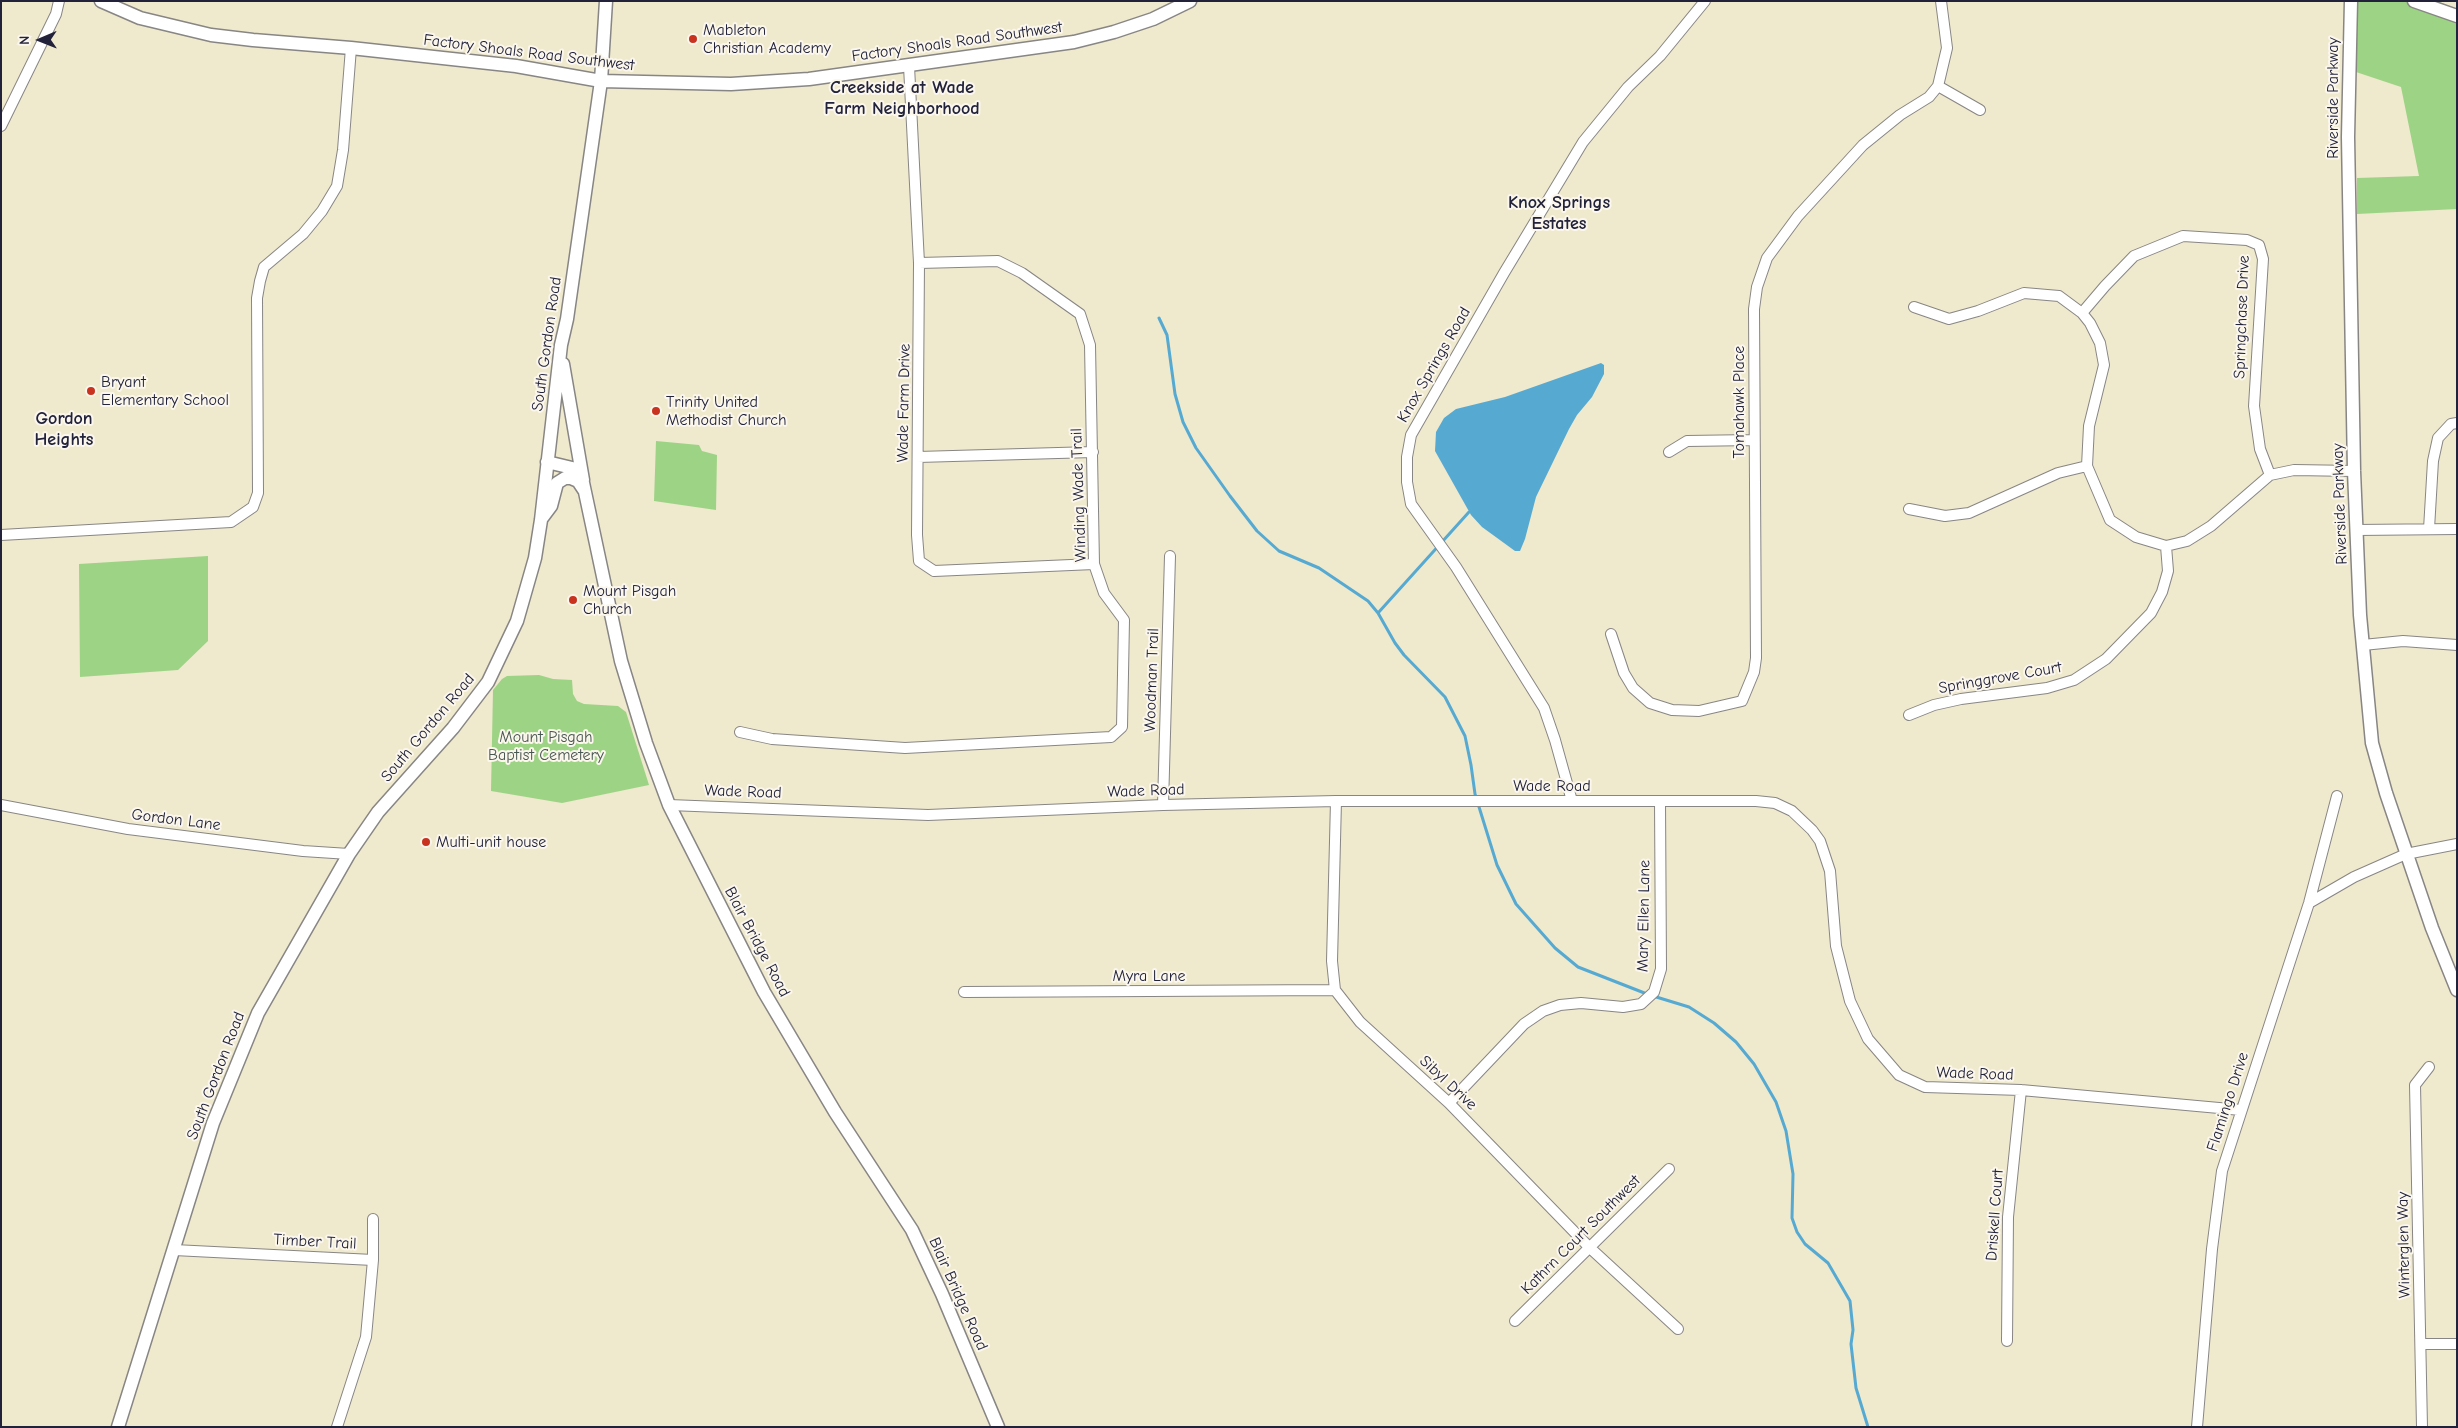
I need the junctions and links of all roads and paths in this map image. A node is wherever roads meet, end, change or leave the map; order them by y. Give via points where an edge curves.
1 (59, 1) edge
2 (100, 1) edge
3 (606, 1) edge
4 (1190, 1) edge
5 (1704, 1) edge
6 (1941, 1) edge
7 (2351, 1) edge
8 (2414, 1) edge
9 (2457, 16) edge
10 (350, 48) junction
11 (909, 66) junction
12 (601, 81) junction
13 (1938, 86) junction
14 (1980, 110) dead end
15 (1, 126) edge
16 (919, 263) junction
17 (1914, 306) dead end
18 (2082, 313) junction
19 (560, 345) junction
20 (2457, 423) edge
21 (1754, 440) junction
22 (1092, 452) junction
23 (1669, 452) dead end
24 (918, 457) junction
25 (547, 462) junction
26 (2087, 466) junction
27 (2354, 471) junction
28 (2270, 475) junction
29 (585, 492) junction
30 (1909, 509) dead end
31 (541, 520) junction
32 (2429, 529) junction
33 (2457, 529) edge
34 (2356, 530) junction
35 (1, 535) edge
36 (2166, 546) junction
37 (1170, 556) dead end
38 (1094, 564) junction
39 (1611, 634) dead end
40 (2363, 645) junction
41 (2457, 645) edge
42 (1909, 715) dead end
43 (740, 732) dead end
44 (2337, 796) dead end
45 (1336, 801) junction
46 (1572, 801) junction
47 (1660, 801) junction
48 (1, 805) edge
49 (669, 805) junction
50 (1163, 805) junction
51 (2457, 844) edge
52 (349, 854) junction
53 (2406, 854) junction
54 (2309, 903) junction
55 (1335, 990) junction
56 (2457, 990) edge
57 (964, 992) dead end
58 (2429, 1067) dead end
59 (2021, 1090) junction
60 (1449, 1103) junction
61 (2242, 1110) junction
62 (1669, 1169) dead end
63 (373, 1219) dead end
64 (1589, 1247) junction
65 (174, 1250) junction
66 (372, 1260) junction
67 (1515, 1321) dead end
68 (1678, 1329) dead end
69 (2007, 1342) dead end
70 (2422, 1344) junction
71 (2457, 1344) edge
72 (118, 1427) edge
73 (337, 1427) edge
74 (998, 1427) edge
75 (2197, 1427) edge
76 (2422, 1427) edge

1 - 15 street via 56,14
2 - 10 street, Factory Shoals Road Southwest via 140,18 211,34
3 - 12 street, South Gordon Road
4 - 11 street, Factory Shoals Road Southwest via 1138,24 1074,42
5 - 46 street, Knox Springs Road via 1583,142 1411,435 1407,458 1411,504 1456,567 1544,708
6 - 13 street via 1947,48
7 - 27 street, Riverside Parkway via 2348,137
8 - 9 street
10 - 12 street, Factory Shoals Road Southwest via 516,66
10 - 35 street via 343,150 337,186 303,234 264,267 260,281 257,298 258,493 253,507 231,522
11 - 12 street, Factory Shoals Road Southwest via 809,79 731,84
11 - 16 street, Wade Farm Drive
12 - 19 street, South Gordon Road via 567,319
13 - 14 street
13 - 21 street, Tomahawk Place via 1863,145 1798,216 1767,258 1757,287 1754,309
16 - 22 street, Winding Wade Trail via 998,261 1022,273 1080,314 1090,345
16 - 24 street, Wade Farm Drive
17 - 18 street via 1949,319 2024,293 2059,296
18 - 26 street via 2100,343 2104,365 2090,426
18 - 28 street, Springchase Drive via 2134,256 2183,236 2247,240 2259,245 2263,259 2254,406 2260,449
19 - 25 street, South Gordon Road
19 - 29 street
20 - 32 street via 2451,424 2438,438 2433,461
21 - 23 street via 1687,441
21 - 39 street, Tomahawk Place via 1756,658 1742,701 1699,711 1666,709 1650,704 1632,688
22 - 24 street
22 - 38 street, Winding Wade Trail
24 - 38 street, Wade Farm Drive via 919,561 934,571
25 - 29 street, Blair Bridge Road via 579,472
25 - 31 street, South Gordon Road
26 - 30 street via 2058,473 1969,513 1945,516
26 - 36 street via 2110,520 2136,537
27 - 28 street via 2294,470
27 - 34 street, Riverside Parkway
28 - 36 street via 2211,526 2187,541
29 - 31 street via 578,481 565,478 557,483 551,506
29 - 49 street, Blair Bridge Road via 619,654
31 - 52 street, South Gordon Road via 535,558 517,620 488,682 453,728 378,812
32 - 33 street
32 - 34 street
34 - 40 street, Riverside Parkway
36 - 42 street, Springgrove Court via 2168,572 2159,599 2151,613 2106,659 2074,680 2048,688 1961,699
37 - 50 street, Woodman Trail
38 - 43 street, Winding Wade Trail via 1104,592 1124,620 1122,727 1111,738 905,748 772,739
40 - 41 street via 2403,641
40 - 53 street, Riverside Parkway via 2372,743
44 - 54 street, Flamingo Drive
45 - 46 street, Wade Road
45 - 50 street, Wade Road
45 - 55 street via 1332,961
46 - 47 street, Wade Road
47 - 59 street, Wade Road via 1756,801 1775,803 1792,811 1812,830 1824,850 1830,871 1836,946 1842,975 1850,1002 1868,1039 1884,1060 1899,1075 1925,1088
47 - 60 street, Mary Ellen Lane via 1661,969 1654,992 1642,1004 1623,1007 1581,1003 1543,1011 1524,1024
48 - 52 street, Gordon Lane via 128,829
49 - 50 street, Wade Road via 928,815
49 - 74 street, Blair Bridge Road via 764,992 835,1112 912,1230
51 - 53 street
52 - 65 street, South Gordon Road via 258,1013 213,1123
53 - 54 street via 2354,877
53 - 56 street, Riverside Parkway
54 - 61 street, Flamingo Drive
55 - 57 street, Myra Lane
55 - 60 street, Sibyl Drive via 1360,1022
58 - 70 street, Winterglen Way via 2415,1085
59 - 61 street, Wade Road
59 - 69 street, Driskell Court via 2008,1217
60 - 64 street, Sibyl Drive
61 - 75 street, Flamingo Drive via 2222,1171
62 - 64 street, Kathrn Court Southwest
63 - 66 street
64 - 67 street, Kathrn Court Southwest
64 - 68 street, Sibyl Drive
65 - 66 street, Timber Trail
65 - 72 street, South Gordon Road
66 - 73 street, Timber Trail via 366,1337
70 - 71 street
70 - 76 street, Winterglen Way

